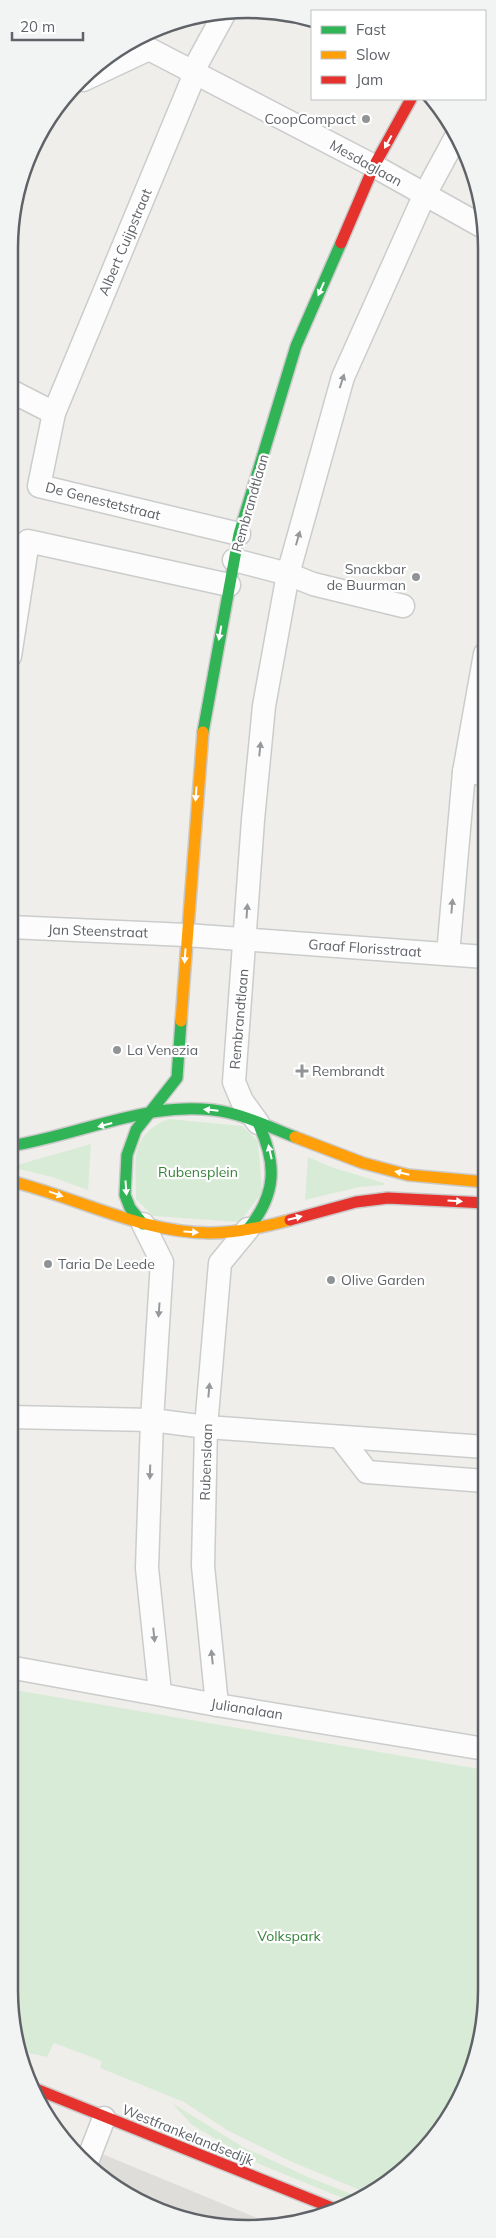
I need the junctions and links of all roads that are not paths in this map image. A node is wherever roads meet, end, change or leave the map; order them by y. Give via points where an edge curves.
1 (221, 19) edge
2 (193, 71) junction
3 (99, 72) edge
4 (410, 100) edge
5 (453, 142) edge
6 (374, 166) junction
7 (424, 196) junction
8 (477, 224) edge
9 (18, 395) edge
10 (54, 413) junction
11 (239, 534) junction
12 (234, 560) junction
13 (288, 574) junction
14 (229, 585) junction
15 (18, 589) edge
16 (403, 606) dead end
17 (478, 730) edge
18 (474, 773) edge
19 (18, 927) edge
20 (186, 935) junction
21 (246, 939) junction
22 (448, 954) junction
23 (478, 956) edge
24 (152, 1112) junction
25 (258, 1123) junction
26 (18, 1145) edge
27 (478, 1181) edge
28 (18, 1183) edge
29 (478, 1203) edge
30 (143, 1224) junction
31 (248, 1229) junction
32 (18, 1417) edge
33 (152, 1420) junction
34 (206, 1427) junction
35 (340, 1437) junction
36 (478, 1447) edge
37 (478, 1480) edge
38 (18, 1668) edge
39 (160, 1693) junction
40 (217, 1705) junction
41 (478, 1748) edge
42 (41, 2091) edge
43 (104, 2118) junction
44 (89, 2157) edge
45 (327, 2206) edge

1 - 2 street, Albert Cuijpstraat
2 - 3 street, Mesdaglaan via 148,49
2 - 6 street, Mesdaglaan
2 - 10 street, Albert Cuijpstraat via 191,83
4 -> 6 street, Rembrandtlaan
5 - 7 street, Rembrandtlaan
6 - 7 street, Mesdaglaan
6 -> 11 street, Rembrandtlaan via 296,346
7 - 8 street, Mesdaglaan
13 -> 7 street, Rembrandtlaan via 343,376
9 - 10 street
10 - 11 street, De Genestetstraat via 39,486
11 - 12 street, Rembrandtlaan
12 - 13 street
12 - 14 street, Rembrandtlaan
13 - 16 street via 313,584
21 -> 13 street, Rembrandtlaan via 264,706
14 - 15 street via 28,541
14 -> 20 street, Rembrandtlaan via 200,746
17 - 18 street
22 -> 18 street
19 - 20 street, Jan Steenstraat
20 - 21 street
20 -> 24 street, Rembrandtlaan via 177,1078 168,1095
21 - 22 street, Graaf Florisstraat
21 - 25 street, Rembrandtlaan via 234,1082 242,1101
22 - 23 street, Graaf Florisstraat
25 -> 24 street via 223,1112 199,1109
24 -> 26 street
24 -> 30 street via 129,1143 125,1180 126,1201
27 -> 25 street via 408,1175 363,1163
31 -> 25 street via 260,1216 270,1189 272,1156
28 -> 30 street
31 -> 29 street via 385,1197
30 -> 31 street via 209,1233
30 -> 33 street via 162,1262
34 -> 31 street, Rubenslaan via 220,1263
32 - 33 street
33 - 34 street
33 -> 39 street via 147,1568
34 - 35 street
40 -> 34 street, Rubenslaan via 203,1566
35 - 36 street
35 - 37 street via 367,1472
38 - 39 street, Julianalaan
39 - 40 street, Julianalaan
40 - 41 street, Julianalaan
42 - 43 street, Westfrankelandsedijk
43 - 44 street
43 - 45 street, Westfrankelandsedijk

